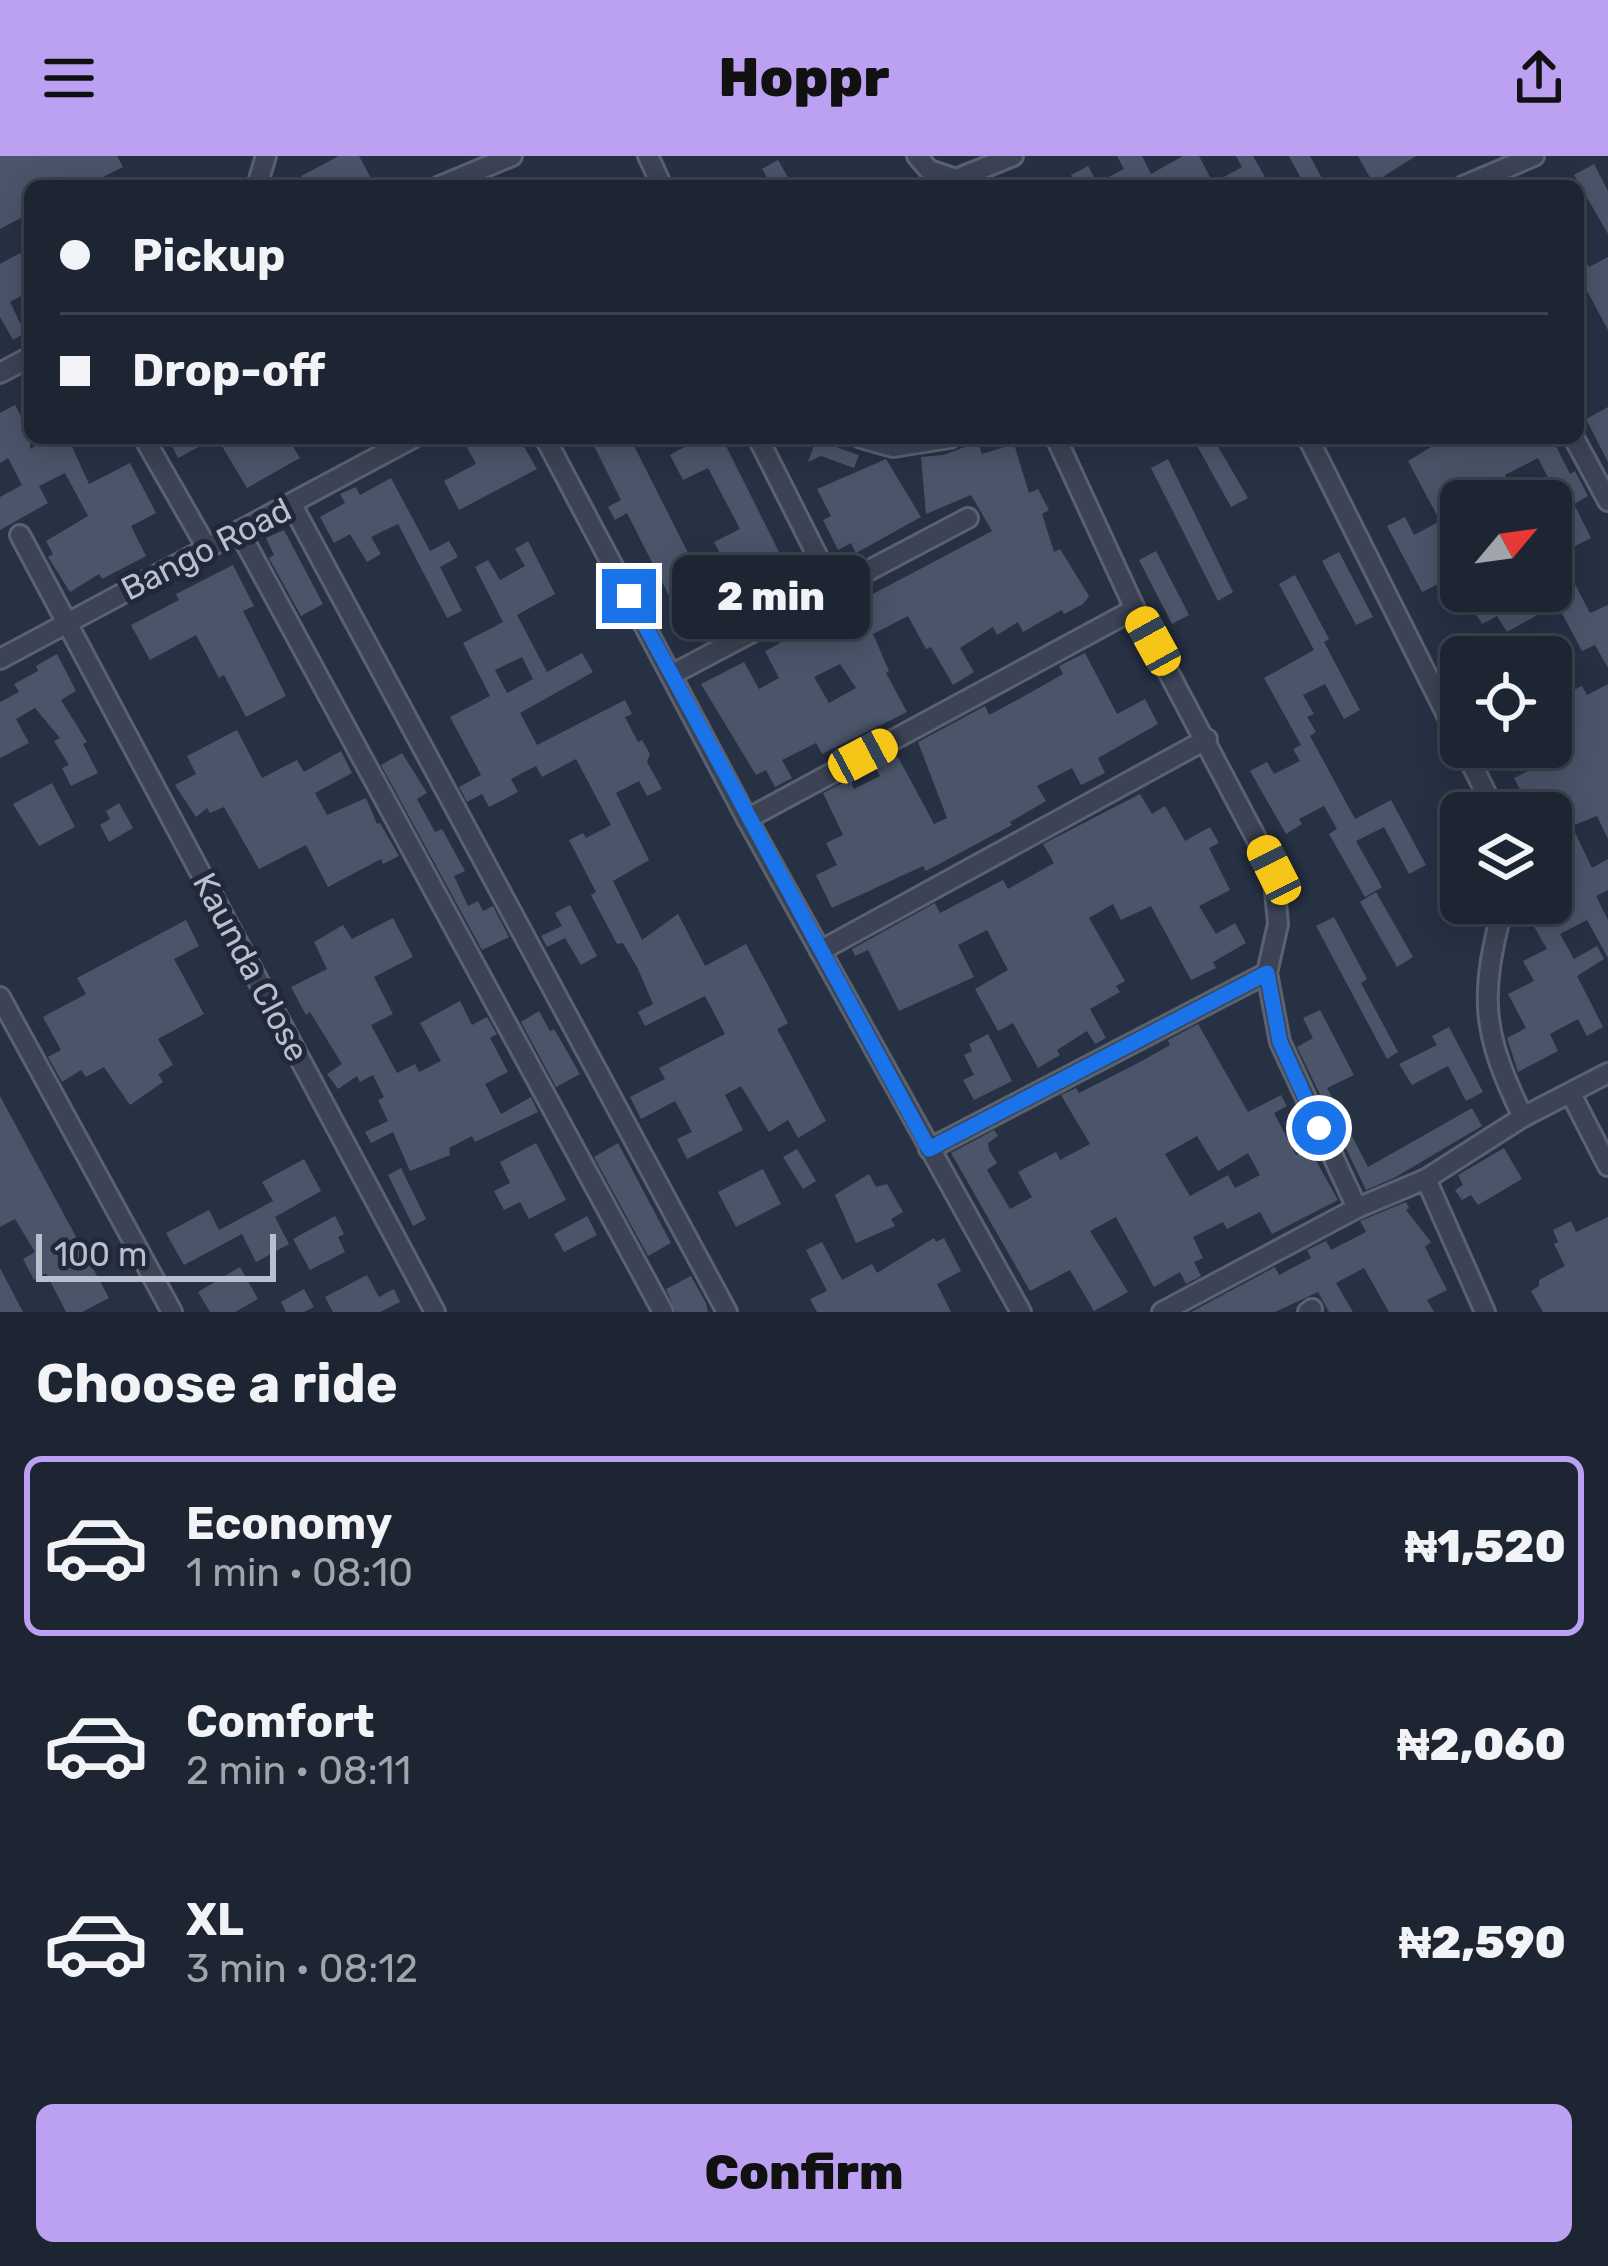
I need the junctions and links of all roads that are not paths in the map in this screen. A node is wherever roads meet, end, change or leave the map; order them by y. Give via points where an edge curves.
1 (512, 156) edge
2 (917, 156) edge
3 (1013, 156) edge
4 (1534, 156) edge
5 (994, 167) junction
6 (454, 180) edge
7 (1001, 180) edge
8 (1477, 180) edge
9 (147, 444) edge
10 (402, 444) edge
11 (548, 444) edge
12 (761, 444) edge
13 (882, 444) edge
14 (912, 444) edge
15 (1058, 444) edge
16 (1311, 444) edge
17 (1577, 444) edge
18 (1608, 501) edge
19 (292, 505) junction
20 (968, 518) dead end
21 (238, 531) junction
22 (20, 535) dead end
23 (206, 548) junction
24 (834, 589) junction
25 (1136, 609) junction
26 (67, 622) junction
27 (0, 659) edge
28 (671, 675) junction
29 (1440, 701) edge
30 (1207, 739) junction
31 (747, 819) junction
32 (1498, 924) edge
33 (820, 951) junction
34 (1267, 973) junction
35 (0, 997) edge
36 (1608, 1073) edge
37 (1571, 1094) junction
38 (1523, 1117) junction
39 (929, 1149) junction
40 (1608, 1166) edge
41 (1426, 1179) junction
42 (1357, 1208) junction
43 (172, 1312) edge
44 (435, 1312) edge
45 (663, 1312) edge
46 (727, 1312) edge
47 (1021, 1312) edge
48 (1162, 1312) edge
49 (1485, 1312) edge

1 - 6 street
2 - 5 street via 956,179
3 - 5 street
4 - 8 street
5 - 7 street
9 - 23 street
10 - 19 street, Bango Road
11 - 28 street
12 - 24 street
13 - 14 street
15 - 25 street
16 - 29 street
17 - 18 street
19 - 21 street, Bango Road
19 - 46 street
20 - 24 street
21 - 23 street, Bango Road
21 - 45 street
22 - 26 street, Kaunda Close
23 - 26 street, Bango Road
24 - 28 street
25 - 30 street
25 - 31 street
26 - 27 street, Bango Road
26 - 44 street, Kaunda Close
28 - 31 street
30 - 33 street
30 - 34 street via 1274,870 1278,924
31 - 33 street
32 - 38 street via 1486,1009 1497,1064
33 - 39 street
34 - 39 street
34 - 42 street via 1280,1042
35 - 43 street
36 - 37 street
37 - 38 street
37 - 40 street
38 - 41 street
39 - 47 street
41 - 42 street
41 - 49 street
42 - 48 street

